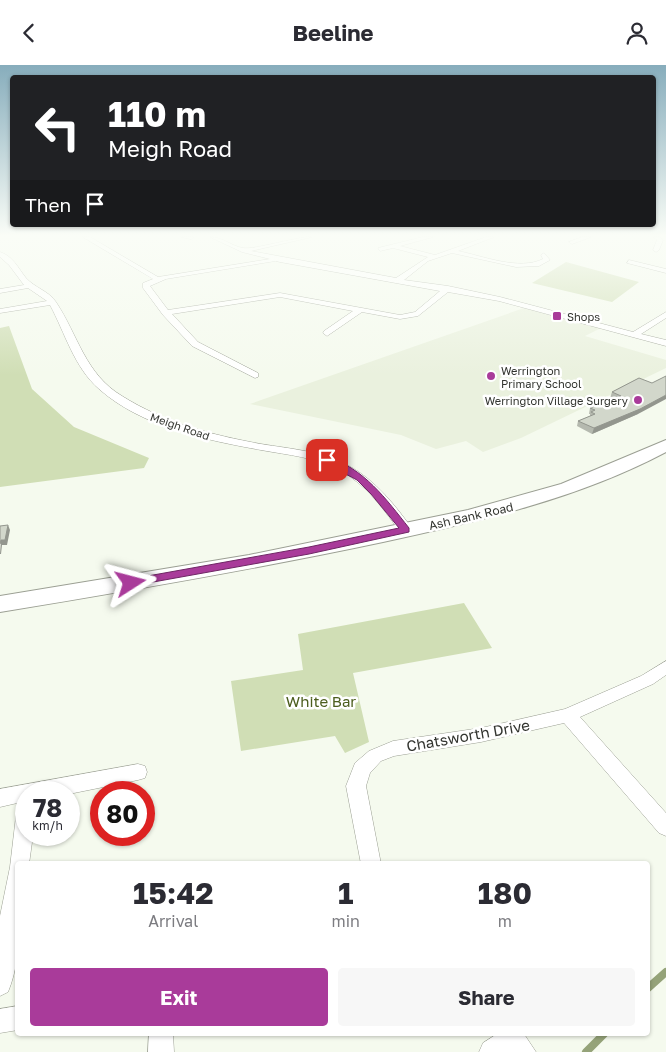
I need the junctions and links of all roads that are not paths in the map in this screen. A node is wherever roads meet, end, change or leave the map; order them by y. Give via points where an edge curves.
1 (28, 283) edge
2 (148, 283) edge
3 (418, 283) edge
4 (30, 286) junction
5 (448, 288) junction
6 (0, 291) edge
7 (52, 302) junction
8 (360, 310) junction
9 (0, 311) edge
10 (166, 313) junction
11 (666, 313) edge
12 (316, 331) dead end
13 (327, 333) junction
14 (635, 334) junction
15 (338, 335) dead end
16 (666, 343) edge
17 (255, 375) dead end
18 (666, 445) edge
19 (406, 530) junction
20 (0, 604) edge
21 (666, 667) edge
22 (568, 715) junction
23 (138, 772) dead end
24 (80, 783) edge
25 (15, 795) edge
26 (0, 798) edge
27 (666, 827) edge
28 (22, 846) edge
29 (19, 861) edge
30 (370, 861) edge
31 (15, 891) edge
32 (0, 984) edge
33 (15, 1018) edge
34 (0, 1021) edge
35 (161, 1036) edge
36 (161, 1052) edge

1 - 4 street, Meigh Road
2 - 10 street via 147,288
3 - 5 street
4 - 6 street
4 - 7 street, Meigh Road
5 - 8 street via 414,315 395,317
5 - 14 street
7 - 9 street
7 - 19 street, Meigh Road via 84,369 114,396 144,413 197,433 327,460 346,469 375,491
8 - 10 street via 274,295
8 - 13 street
10 - 17 street via 195,344
11 - 14 street
12 - 13 street
13 - 15 street
14 - 16 street
18 - 19 highway, Ash Bank Road via 633,463 549,497
19 - 20 highway, Ash Bank Road via 205,570
21 - 22 street, Chatsworth Drive via 647,680
22 - 27 street
22 - 30 street, Chatsworth Drive via 481,735 393,749 375,756 362,769 356,786
23 - 24 street
25 - 26 street
28 - 29 street
31 - 32 street
33 - 34 street
35 - 36 street

